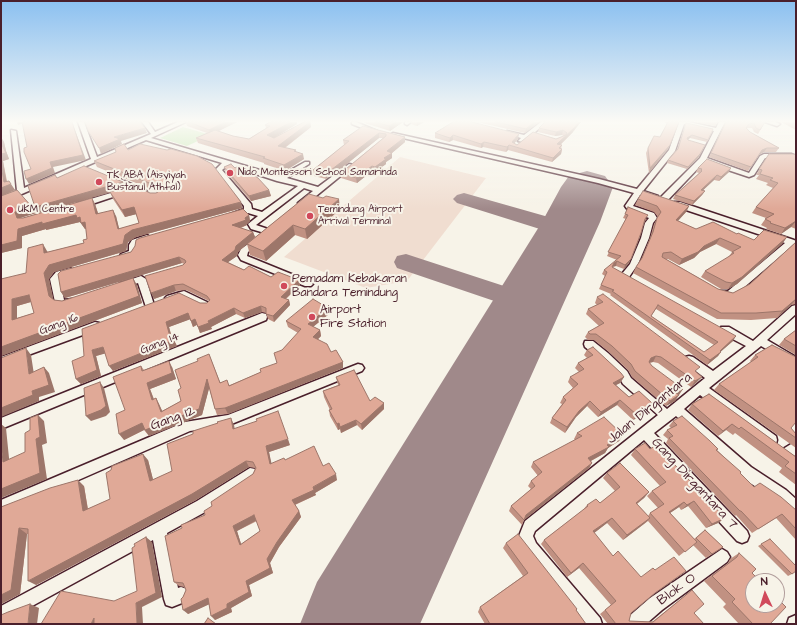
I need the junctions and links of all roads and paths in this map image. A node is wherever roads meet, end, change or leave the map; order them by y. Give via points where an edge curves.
1 (16, 151) edge
2 (92, 151) edge
3 (115, 151) edge
4 (188, 151) edge
5 (466, 151) edge
6 (672, 151) edge
7 (705, 151) edge
8 (780, 151) edge
9 (359, 158) edge
10 (793, 158) edge
11 (703, 159) junction
12 (95, 160) junction
13 (226, 163) junction
14 (306, 163) dead end
15 (82, 165) junction
16 (280, 179) junction
17 (302, 186) junction
18 (136, 188) junction
19 (320, 190) junction
20 (21, 192) junction
21 (639, 192) junction
22 (149, 193) edge
23 (664, 199) junction
24 (1, 201) edge
25 (69, 208) edge
26 (297, 208) edge
27 (248, 210) junction
28 (263, 215) junction
29 (222, 218) edge
30 (158, 235) edge
31 (794, 243) edge
32 (114, 258) edge
33 (78, 268) edge
34 (616, 270) edge
35 (308, 284) dead end
36 (712, 288) edge
37 (113, 289) edge
38 (85, 298) edge
39 (206, 305) edge
40 (796, 308) edge
41 (262, 317) dead end
42 (105, 322) edge
43 (714, 324) edge
44 (757, 343) junction
45 (589, 344) dead end
46 (682, 355) edge
47 (1, 361) edge
48 (796, 362) edge
49 (358, 368) dead end
50 (714, 378) junction
51 (692, 391) junction
52 (672, 412) junction
53 (1, 424) edge
54 (645, 432) junction
55 (794, 446) edge
56 (250, 474) edge
57 (1, 506) edge
58 (796, 508) edge
59 (159, 530) junction
60 (742, 536) dead end
61 (722, 557) dead end
62 (181, 595) dead end
63 (1, 615) edge
64 (594, 624) edge
65 (633, 624) edge

1 - 20 street
2 - 12 street
3 - 12 street
4 - 13 street
5 - 21 street
6 - 21 street
7 - 11 street
8 - 10 street
9 - 19 street
10 - 11 street via 762,157 749,175
11 - 23 street
12 - 15 street
13 - 16 street
13 - 27 street via 218,170 248,206
14 - 16 street
15 - 18 street
15 - 20 street
16 - 17 street
17 - 19 street
17 - 28 street
18 - 22 street
18 - 25 street
19 - 26 street
20 - 24 street
21 - 23 street
21 - 34 street via 629,206 653,218 630,277
23 - 31 street
27 - 28 street
27 - 29 street
28 - 35 street via 252,226 271,229 242,255
30 - 32 street via 135,242 132,245 133,251
31 - 36 street via 731,294 725,295
33 - 38 street, Gang 16 via 59,274 54,279 62,303
37 - 39 street via 144,278 153,304 184,294
40 - 44 street, Jalan Dirgantara
41 - 53 street, Gang 14
42 - 47 street, Gang 16
43 - 44 street
44 - 48 street
44 - 50 street, Jalan Dirgantara
45 - 52 street via 623,374 627,381
46 - 50 street
49 - 57 street, Gang 12 via 229,420 189,426
50 - 51 street, Jalan Dirgantara
51 - 52 street, Jalan Dirgantara
51 - 55 street
52 - 54 street, Jalan Dirgantara
52 - 58 street via 746,472
54 - 60 street, Gang Dirgantara 7
54 - 64 street, Jalan Dirgantara via 530,526 526,536 531,548
56 - 59 street via 202,506
59 - 62 street via 172,600
59 - 63 street
61 - 65 street, Blok O via 656,604

